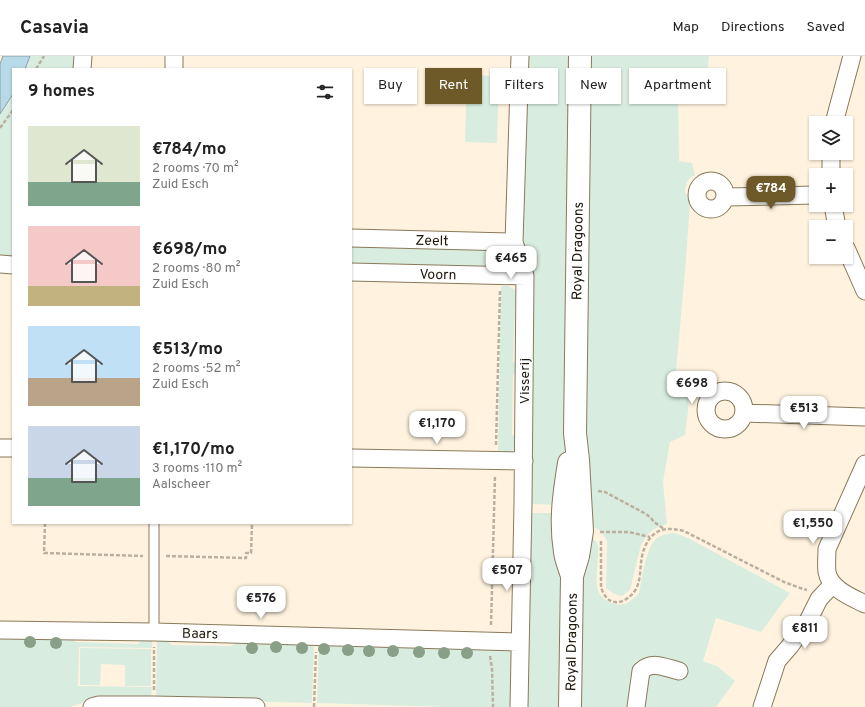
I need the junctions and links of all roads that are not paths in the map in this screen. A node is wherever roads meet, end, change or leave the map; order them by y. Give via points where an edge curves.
1 (82, 56) edge
2 (174, 56) edge
3 (520, 56) edge
4 (852, 56) edge
5 (579, 61) edge
6 (82, 68) edge
7 (174, 68) edge
8 (836, 116) edge
9 (809, 195) edge
10 (726, 197) dead end
11 (352, 238) edge
12 (514, 242) junction
13 (0, 264) edge
14 (853, 264) edge
15 (12, 265) edge
16 (352, 272) edge
17 (525, 276) junction
18 (865, 292) edge
19 (744, 413) dead end
20 (865, 418) edge
21 (575, 432) junction
22 (0, 448) edge
23 (12, 448) edge
24 (352, 458) edge
25 (524, 461) junction
26 (865, 464) edge
27 (154, 524) edge
28 (572, 576) junction
29 (833, 584) junction
30 (865, 604) edge
31 (0, 630) edge
32 (154, 632) junction
33 (520, 642) junction
34 (679, 671) dead end
35 (126, 706) edge
36 (92, 707) edge
37 (256, 707) edge
38 (519, 707) edge
39 (570, 707) edge
40 (636, 707) edge
41 (762, 707) edge

1 - 6 street
2 - 7 street
3 - 12 street, Visserij
4 - 8 street
5 - 21 main road, Royal Dragoons
9 - 10 street
11 - 12 street, Zeelt
12 - 17 street, Visserij
13 - 15 street
14 - 18 street
16 - 17 street, Voorn
17 - 25 street, Visserij
19 - 20 street
21 - 28 main road, Royal Dragoons via 563,508 565,554
21 - 28 main road, Royal Dragoons via 587,531
22 - 23 street
24 - 25 street
25 - 33 street, Visserij
26 - 29 street via 827,549 827,574
27 - 32 lane
28 - 39 main road, Royal Dragoons
29 - 30 street
29 - 41 street via 777,661
31 - 32 street, Baars
32 - 33 street, Baars
33 - 38 street, Visserij
34 - 40 street via 651,665 641,671
35 - 36 street
35 - 37 street

